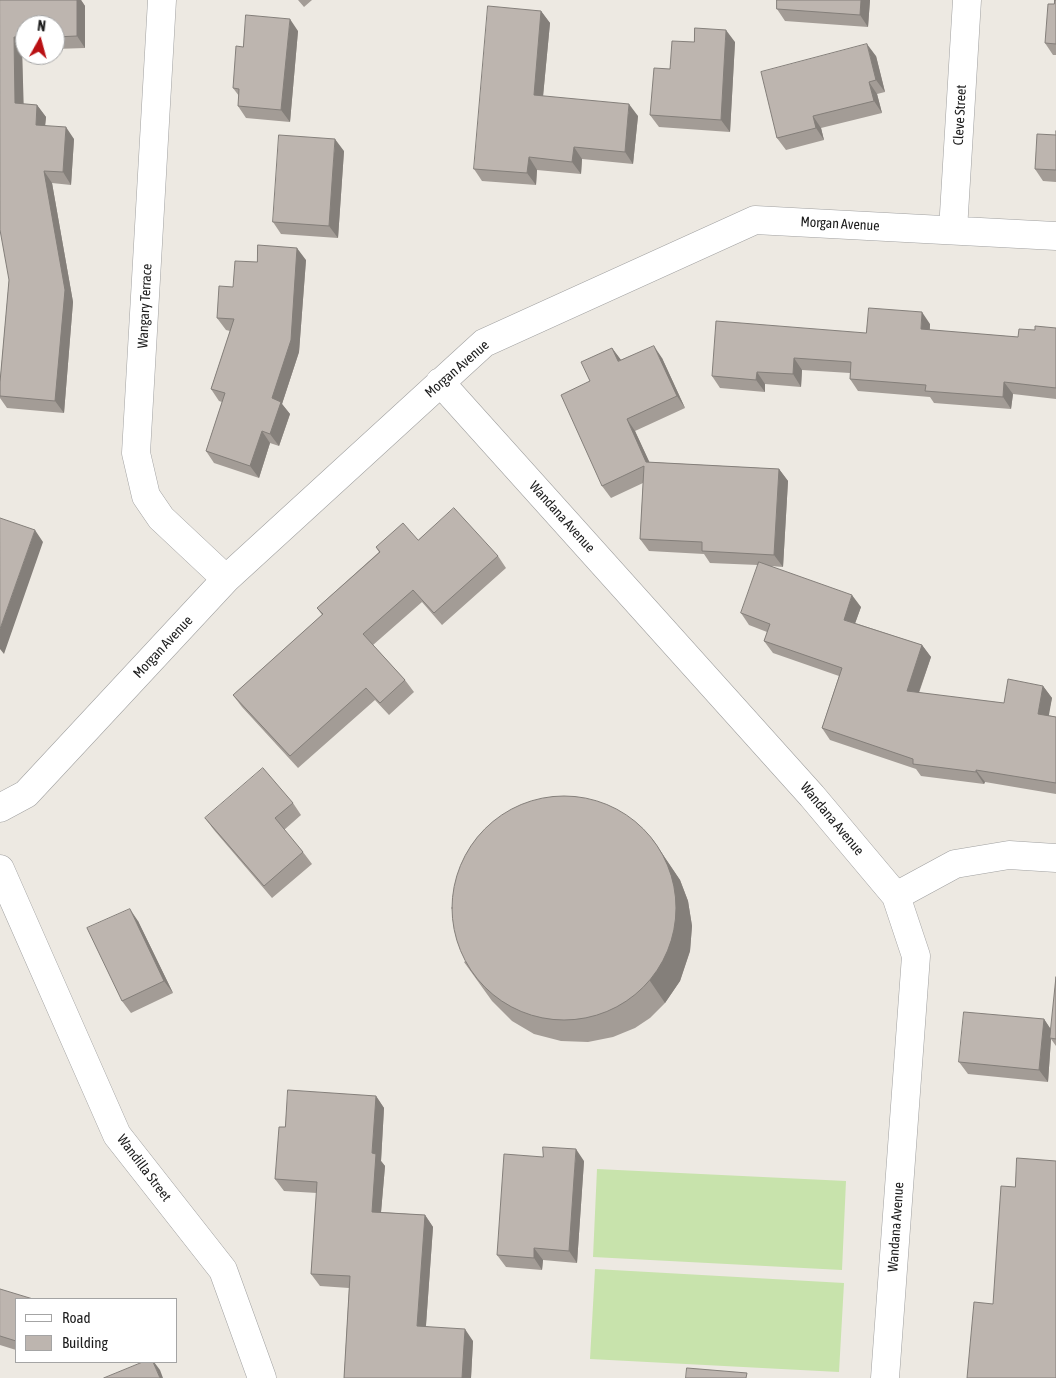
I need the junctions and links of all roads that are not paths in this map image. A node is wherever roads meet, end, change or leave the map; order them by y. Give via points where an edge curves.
1 (162, 0) edge
2 (967, 0) edge
3 (953, 230) junction
4 (1056, 236) edge
5 (440, 382) junction
6 (226, 579) junction
7 (0, 808) edge
8 (1056, 858) edge
9 (0, 869) edge
10 (896, 896) junction
11 (262, 1378) edge
12 (885, 1378) edge

1 - 6 street, Wangary Terrace via 136,453 146,496 161,518
2 - 3 street, Cleve Street
3 - 4 street, Morgan Avenue
3 - 5 street, Morgan Avenue via 755,220 484,342
5 - 6 street, Morgan Avenue
5 - 10 street, Wandana Avenue via 812,796
6 - 7 street, Morgan Avenue via 26,794
8 - 10 street via 1008,855 955,864
9 - 11 street, Wandilla Street via 117,1135 223,1270
10 - 12 street, Wandana Avenue via 916,956

